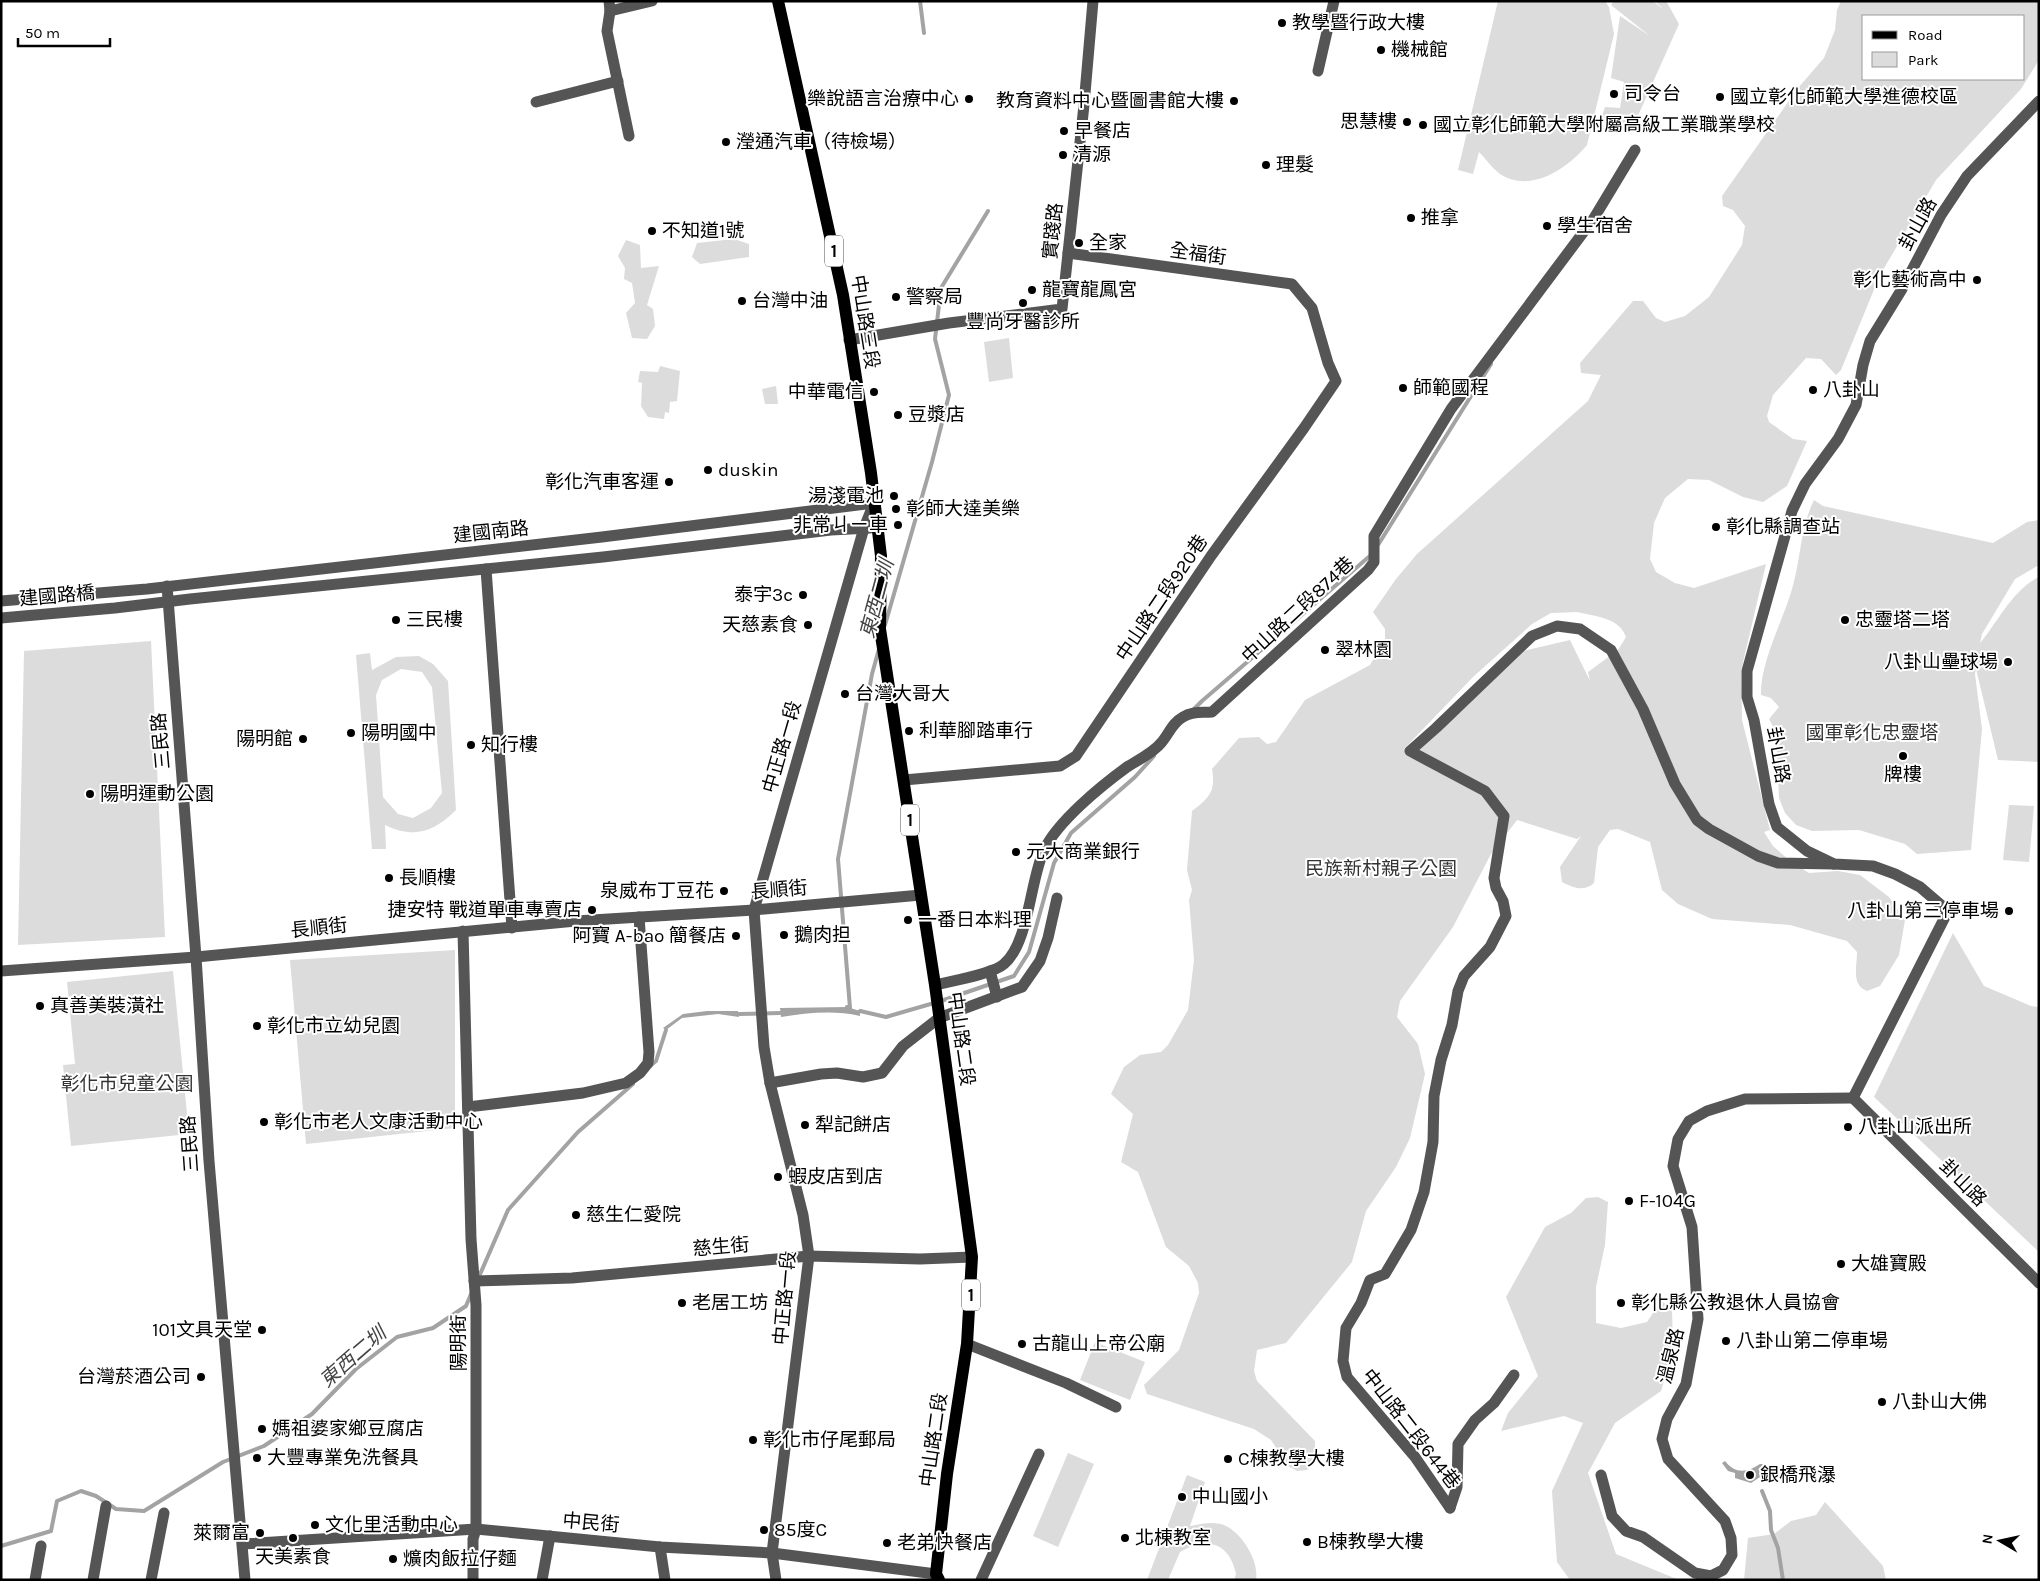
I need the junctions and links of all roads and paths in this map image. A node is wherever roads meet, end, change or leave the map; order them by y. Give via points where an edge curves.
1 (652, 1) edge
2 (778, 1) edge
3 (1093, 1) edge
4 (1334, 1) edge
5 (609, 6) edge
6 (1318, 71) dead end
7 (618, 81) junction
8 (2039, 101) edge
9 (536, 102) dead end
10 (629, 136) dead end
11 (1634, 150) dead end
12 (1068, 253) junction
13 (1312, 308) joint
14 (849, 340) junction
15 (874, 503) junction
16 (870, 528) junction
17 (486, 569) junction
18 (167, 586) junction
19 (112, 592) joint
20 (1, 601) edge
21 (168, 602) junction
22 (115, 608) joint
23 (1, 618) edge
24 (904, 780) junction
25 (1834, 864) junction
26 (921, 895) junction
27 (1057, 898) dead end
28 (754, 910) junction
29 (639, 917) junction
30 (512, 928) junction
31 (463, 931) junction
32 (196, 957) junction
33 (1, 971) edge
34 (990, 971) junction
35 (936, 989) junction
36 (996, 998) junction
37 (939, 1014) junction
38 (770, 1083) junction
39 (1853, 1098) junction
40 (468, 1107) junction
41 (809, 1256) junction
42 (972, 1257) junction
43 (474, 1281) junction
44 (2039, 1283) edge
45 (967, 1344) junction
46 (1514, 1375) dead end
47 (1116, 1407) dead end
48 (1040, 1454) dead end
49 (1602, 1475) dead end
50 (106, 1506) dead end
51 (164, 1513) dead end
52 (476, 1529) junction
53 (550, 1536) junction
54 (243, 1544) junction
55 (41, 1546) dead end
56 (660, 1547) junction
57 (772, 1553) junction
58 (937, 1577) edge
59 (35, 1580) edge
60 (93, 1580) edge
61 (151, 1580) edge
62 (245, 1580) edge
63 (474, 1580) edge
64 (542, 1580) edge
65 (665, 1580) edge
66 (776, 1580) edge
67 (981, 1580) edge

1 - 5 street
2 - 14 main road, 中山路三段 / 1 via 829,226
3 - 12 street, 實踐路
4 - 6 street
5 - 7 street via 607,31
7 - 9 street
7 - 10 street
8 - 25 street, 卦山路 via 1967,176 1941,215 1870,341 1856,404 1838,439 1805,484 1792,511 1748,671 1747,697 1768,804 1777,827 1807,851
11 - 34 street, 中山路二段874巷 via 1594,218 1447,406 1380,525 1373,541 1374,562 1368,570 1212,712 1182,717 1169,729 1162,743 1107,782 1054,833 1044,851 1014,951 1004,965
12 - 13 street, 全福街 via 1292,284
12 - 14 street, 實踐路 via 1062,309
13 - 24 street, 中山路二段920巷 via 1336,381 1211,556 1076,756 1060,766
14 - 15 main road, 中山路三段 / 1
15 - 16 main road, 中山路二段 / 1
15 - 18 street, 建國南路
16 - 17 street, 建國南路
16 - 24 main road, 中山路二段 / 1 via 881,556 880,630
16 - 28 street, 中正路一段
17 - 21 street, 建國南路
17 - 30 street
18 - 19 street, 建國南路
18 - 21 street, 三民路
19 - 20 street, 建國路橋
21 - 22 street, 建國南路
21 - 32 street, 三民路
22 - 23 street, 建國路橋
24 - 26 main road, 中山路二段 / 1
25 - 39 street, 卦山路 via 1873,866 1895,874 1920,887 1948,911
25 - 46 street, 中山路二段644巷 via 1778,863 1758,856 1697,820 1675,784 1643,709 1611,650 1580,629 1557,626 1532,636 1410,750 1485,790 1504,816 1494,878 1504,901 1506,916 1490,947 1464,976 1458,991 1434,1096 1433,1142 1424,1192 1411,1230 1385,1274 1370,1280 1346,1328 1343,1361 1348,1377 1414,1457 1450,1508 1456,1487 1458,1444
26 - 28 street, 長順街
26 - 35 main road, 中山路二段 / 1
27 - 36 street via 1040,961 1022,987
28 - 29 street, 長順街
28 - 38 street, 中正路一段
29 - 30 street, 長順街
29 - 40 street via 649,1052 648,1063 640,1073 626,1084 583,1093
30 - 31 street, 長順街
31 - 32 street, 長順街
31 - 40 street, 陽明街
32 - 33 street, 長順街
32 - 54 street, 三民路 via 209,1161
34 - 35 street, 中山路二段874巷
34 - 36 street
35 - 37 main road, 中山路二段 / 1
36 - 37 street
37 - 38 street via 903,1046 882,1073 863,1076 821,1074
37 - 42 main road, 中山路二段 / 1
38 - 41 street, 中正路一段 via 803,1215
39 - 44 street, 卦山路
39 - 49 street, 溫泉路 via 1745,1099 1707,1111 1689,1121 1678,1139 1673,1166 1692,1227 1698,1319 1686,1384 1666,1419 1662,1440 1668,1459 1725,1521 1732,1555 1723,1570 1711,1576 1694,1573 1643,1537 1626,1531 1612,1516
40 - 43 street, 陽明街
41 - 42 street, 慈生街
41 - 43 street, 慈生街 via 572,1278
41 - 57 street, 中正路一段
42 - 45 main road, 中山路二段 / 1
43 - 52 street, 陽明街
45 - 47 street via 1066,1383
45 - 58 main road, 中山路二段 / 1 via 947,1474
48 - 67 street
50 - 60 street
51 - 61 street
52 - 53 street, 中民街
52 - 54 street, 中民街
52 - 63 street, 陽明街 via 473,1539
53 - 56 street, 中民街
53 - 64 street
54 - 62 street, 三民路
55 - 59 street
56 - 57 street, 中民街
56 - 65 street
57 - 58 street, 中民街
57 - 66 street, 中正路一段

